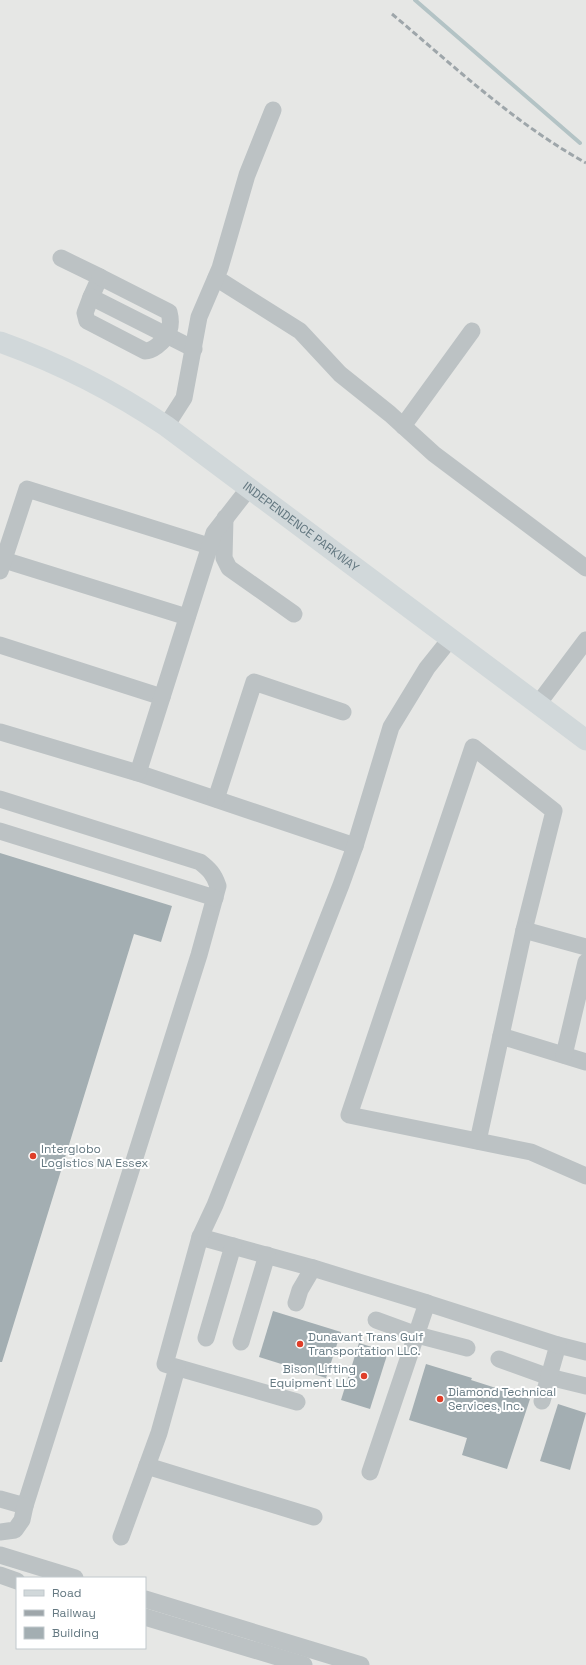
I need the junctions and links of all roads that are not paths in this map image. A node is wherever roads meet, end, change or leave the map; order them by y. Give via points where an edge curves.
1 (273, 110) dead end
2 (61, 258) dead end
3 (100, 277) junction
4 (216, 278) junction
5 (96, 300) junction
6 (472, 331) dead end
7 (168, 336) junction
8 (0, 342) edge
9 (194, 349) junction
10 (166, 426) junction
11 (403, 426) junction
12 (249, 488) junction
13 (225, 518) junction
14 (209, 546) junction
15 (2, 565) edge
16 (586, 568) edge
17 (294, 614) dead end
18 (187, 617) junction
19 (451, 638) junction
20 (586, 640) edge
21 (0, 645) edge
22 (162, 697) junction
23 (538, 704) junction
24 (343, 712) dead end
25 (0, 732) edge
26 (586, 740) edge
27 (138, 773) junction
28 (0, 799) edge
29 (216, 799) junction
30 (0, 831) edge
31 (355, 846) junction
32 (215, 898) junction
33 (524, 930) junction
34 (586, 947) edge
35 (586, 962) edge
36 (501, 1036) junction
37 (564, 1055) junction
38 (586, 1062) edge
39 (478, 1141) junction
40 (586, 1176) edge
41 (200, 1237) junction
42 (233, 1246) junction
43 (267, 1255) junction
44 (313, 1268) junction
45 (296, 1303) dead end
46 (428, 1303) junction
47 (376, 1320) dead end
48 (417, 1335) junction
49 (206, 1338) dead end
50 (241, 1342) dead end
51 (558, 1345) junction
52 (467, 1348) dead end
53 (586, 1352) edge
54 (498, 1359) dead end
55 (177, 1368) junction
56 (549, 1377) junction
57 (586, 1386) edge
58 (542, 1400) dead end
59 (297, 1402) dead end
60 (147, 1466) junction
61 (370, 1472) dead end
62 (0, 1499) edge
63 (25, 1506) junction
64 (314, 1517) dead end
65 (0, 1532) edge
66 (121, 1537) dead end
67 (0, 1555) edge
68 (0, 1576) edge
69 (72, 1577) edge
70 (16, 1581) edge
71 (146, 1599) edge
72 (146, 1617) edge
73 (304, 1665) edge
74 (361, 1665) edge

1 - 4 lane via 247,175
2 - 3 lane
3 - 5 lane
3 - 7 lane via 169,312
4 - 9 lane via 199,316
4 - 11 lane via 300,331 340,374
5 - 7 lane
5 - 7 lane via 85,317 90,323 145,350 154,349
6 - 11 lane
7 - 9 lane
8 - 10 main road, INDEPENDENCE PARKWAY via 90,380
9 - 10 lane via 184,398
10 - 12 main road, INDEPENDENCE PARKWAY
11 - 16 lane via 434,454
12 - 13 lane
12 - 19 main road, INDEPENDENCE PARKWAY
13 - 14 lane via 214,533
13 - 17 lane via 224,558 229,568
14 - 15 lane via 27,489
14 - 18 lane
15 - 18 lane
18 - 22 lane
19 - 23 main road, INDEPENDENCE PARKWAY
19 - 31 lane via 427,668 391,727
20 - 23 lane
21 - 22 lane
22 - 27 lane
23 - 26 main road, INDEPENDENCE PARKWAY
24 - 29 lane via 254,682
25 - 27 lane
27 - 29 lane
28 - 32 lane via 200,862 210,869 215,877 218,886
29 - 31 lane
30 - 32 lane
31 - 41 lane via 215,1205
32 - 63 lane
33 - 34 lane
33 - 36 lane
33 - 39 lane via 554,811 473,747 349,1115
35 - 37 lane
36 - 37 lane
36 - 39 lane
37 - 38 lane
39 - 40 lane via 531,1152
41 - 42 lane
41 - 55 lane via 165,1364
42 - 43 lane
42 - 49 lane
43 - 44 lane
43 - 50 lane
44 - 45 lane via 300,1290
44 - 46 lane
46 - 48 lane
46 - 51 lane
47 - 48 lane
48 - 52 lane
48 - 61 lane
51 - 53 lane
51 - 56 lane
54 - 56 lane
55 - 59 lane
55 - 60 lane
56 - 57 lane
56 - 58 lane
60 - 64 lane
60 - 66 lane
62 - 63 lane
63 - 65 lane via 22,1520 15,1530
67 - 69 lane
68 - 70 lane
71 - 74 lane
72 - 73 lane

